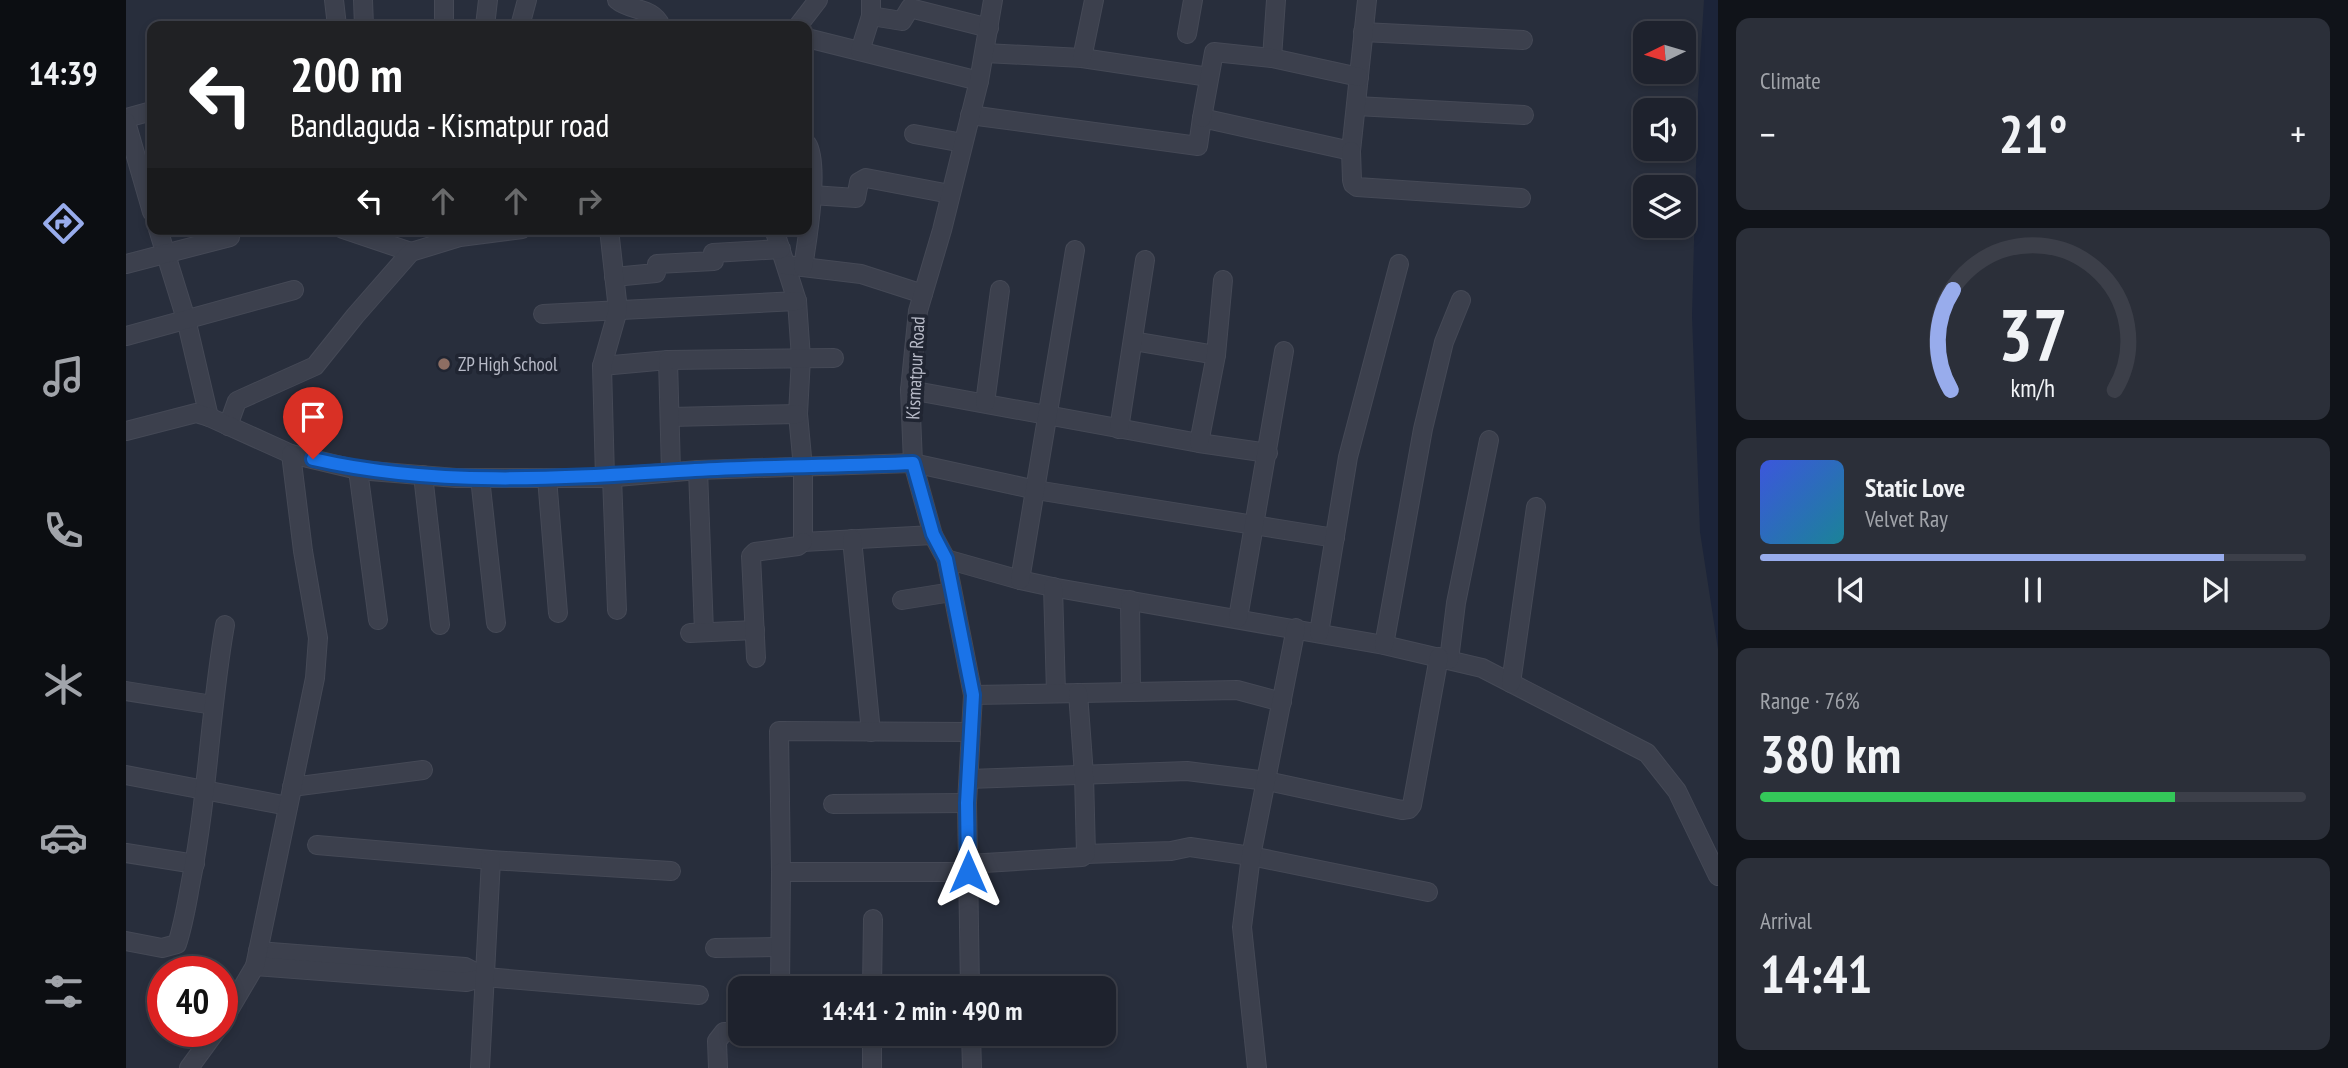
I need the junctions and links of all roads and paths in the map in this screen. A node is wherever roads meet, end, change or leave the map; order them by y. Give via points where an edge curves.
1 (334, 0) edge
2 (363, 0) edge
3 (444, 0) edge
4 (488, 0) edge
5 (527, 0) edge
6 (617, 0) edge
7 (818, 0) edge
8 (993, 0) edge
9 (1094, 0) edge
10 (1193, 0) edge
11 (1276, 0) edge
12 (1367, 0) edge
13 (871, 8) edge
14 (336, 21) edge
15 (365, 21) edge
16 (444, 21) edge
17 (486, 21) edge
18 (521, 21) edge
19 (657, 21) edge
20 (802, 21) edge
21 (989, 27) junction
22 (1363, 32) junction
23 (1187, 34) dead end
24 (812, 39) edge
25 (1522, 40) dead end
26 (860, 51) junction
27 (985, 52) junction
28 (1082, 58) junction
29 (1272, 58) junction
30 (1209, 77) junction
31 (1359, 77) junction
32 (979, 81) junction
33 (1356, 106) junction
34 (147, 113) edge
35 (970, 115) junction
36 (1524, 115) dead end
37 (1202, 118) junction
38 (126, 120) edge
39 (914, 134) dead end
40 (963, 143) junction
41 (1351, 151) junction
42 (147, 182) edge
43 (147, 185) edge
44 (126, 191) edge
45 (950, 194) junction
46 (812, 195) edge
47 (1521, 198) dead end
48 (160, 235) edge
49 (360, 235) edge
50 (403, 235) edge
51 (454, 235) edge
52 (610, 235) edge
53 (777, 235) edge
54 (798, 235) edge
55 (230, 237) dead end
56 (1075, 250) dead end
57 (407, 251) junction
58 (165, 253) junction
59 (790, 260) junction
60 (1145, 260) dead end
61 (126, 264) edge
62 (1399, 264) dead end
63 (614, 278) junction
64 (1223, 280) dead end
65 (294, 290) dead end
66 (1000, 290) dead end
67 (923, 294) junction
68 (1461, 300) dead end
69 (797, 301) junction
70 (618, 310) junction
71 (542, 314) dead end
72 (186, 319) junction
73 (126, 336) edge
74 (1133, 341) junction
75 (1284, 351) dead end
76 (1216, 355) junction
77 (801, 358) junction
78 (834, 358) dead end
79 (668, 360) junction
80 (602, 366) junction
81 (910, 390) junction
82 (985, 403) junction
83 (798, 414) junction
84 (1049, 415) junction
85 (209, 417) junction
86 (671, 417) junction
87 (228, 426) junction
88 (1119, 429) junction
89 (126, 431) edge
90 (1489, 440) dead end
91 (1199, 443) junction
92 (1268, 453) junction
93 (291, 454) junction
94 (913, 463) junction
95 (803, 468) junction
96 (358, 470) junction
97 (698, 470) junction
98 (671, 472) junction
99 (423, 475) junction
100 (608, 477) junction
101 (480, 478) junction
102 (547, 478) junction
103 (1036, 490) junction
104 (1536, 507) dead end
105 (1254, 525) junction
106 (933, 534) junction
107 (1335, 538) junction
108 (852, 539) junction
109 (803, 541) junction
110 (946, 559) junction
111 (1020, 580) junction
112 (1053, 587) junction
113 (952, 592) junction
114 (902, 600) dead end
115 (1130, 600) junction
116 (617, 610) dead end
117 (558, 613) dead end
118 (1238, 618) junction
119 (378, 620) dead end
120 (496, 623) dead end
121 (225, 625) dead end
122 (440, 625) dead end
123 (1296, 628) junction
124 (755, 630) junction
125 (1319, 633) junction
126 (1384, 645) junction
127 (756, 658) dead end
128 (1444, 659) junction
129 (1511, 683) junction
130 (126, 691) edge
131 (1131, 691) junction
132 (1079, 693) junction
133 (1056, 694) junction
134 (973, 695) junction
135 (1282, 702) junction
136 (212, 705) junction
137 (872, 732) junction
138 (971, 732) junction
139 (423, 770) dead end
140 (126, 775) edge
141 (1084, 775) junction
142 (969, 779) junction
143 (1266, 781) junction
144 (292, 787) junction
145 (205, 789) junction
146 (967, 803) junction
147 (833, 804) dead end
148 (288, 806) junction
149 (317, 845) dead end
150 (126, 853) edge
151 (1086, 854) junction
152 (1251, 856) junction
153 (491, 860) junction
154 (195, 864) junction
155 (968, 868) junction
156 (671, 871) dead end
157 (780, 872) junction
158 (1718, 876) edge
159 (1427, 892) dead end
160 (873, 919) dead end
161 (126, 941) edge
162 (779, 947) junction
163 (715, 948) dead end
164 (256, 959) junction
165 (780, 976) edge
166 (872, 976) edge
167 (970, 976) edge
168 (485, 977) junction
169 (238, 992) edge
170 (699, 995) dead end
171 (728, 1032) edge
172 (872, 1046) edge
173 (971, 1046) edge
174 (204, 1047) edge
175 (189, 1068) edge
176 (480, 1068) edge
177 (718, 1068) edge
178 (872, 1068) edge
179 (972, 1068) edge
180 (1256, 1068) edge

1 - 14 street
2 - 15 street
3 - 16 street
4 - 17 street
5 - 18 street
6 - 19 street via 650,12
7 - 20 street
8 - 21 street, Kismatpur Road
9 - 28 street
10 - 23 street
11 - 29 street
12 - 22 street
13 - 21 street via 902,21 910,8
13 - 26 street
21 - 27 street, Kismatpur Road
22 - 25 street
22 - 31 street
24 - 26 street
26 - 32 street
27 - 28 street
27 - 32 street, Kismatpur Road
28 - 30 street
29 - 30 street via 1214,52
29 - 31 street
30 - 37 street
31 - 33 street
32 - 35 street, Kismatpur Road
33 - 36 street
33 - 41 street
34 - 38 street
35 - 37 street via 1198,146
35 - 40 street, Kismatpur Road
37 - 41 street
38 - 42 street
39 - 40 street
40 - 45 street, Kismatpur Road
41 - 47 street via 1352,180 1357,187
43 - 44 street
45 - 46 street via 866,178 859,182 856,198
45 - 67 street, Kismatpur Road
48 - 58 street
49 - 57 street
50 - 57 street
51 - 57 street
52 - 63 street
53 - 59 street
54 - 59 street
55 - 58 street
56 - 84 street
57 - 87 street via 315,366 237,401
58 - 61 street
58 - 72 street
59 - 63 street via 713,253 714,261 657,264 656,273
59 - 67 street via 861,274
59 - 69 street
60 - 74 street
62 - 107 street via 1348,457
63 - 70 street
64 - 76 street
65 - 72 street
66 - 82 street
67 - 81 street, Kismatpur Road
68 - 126 street via 1444,342 1423,429
69 - 70 street
69 - 77 street
70 - 71 street
70 - 80 street
72 - 73 street
72 - 85 street
74 - 76 street
74 - 88 street
75 - 92 street
76 - 91 street
77 - 78 street
77 - 79 street
77 - 83 street
79 - 80 street
79 - 86 street
80 - 100 street
81 - 82 street
81 - 94 street, Kismatpur Road
82 - 84 street
83 - 86 street
83 - 95 street
84 - 88 street
84 - 103 street
85 - 87 street
85 - 89 street via 196,413
86 - 98 street
87 - 93 street
88 - 91 street
90 - 128 street
91 - 92 street
92 - 105 street
93 - 96 street
93 - 144 street via 318,638 315,678
94 - 95 street
94 - 103 street
94 - 106 street, Kismatpur Road
95 - 97 street
95 - 109 street
96 - 99 street
96 - 119 street
97 - 98 street
97 - 124 street via 697,632
98 - 100 street
99 - 101 street
99 - 122 street
100 - 102 street
100 - 116 street
101 - 102 street
101 - 120 street
102 - 117 street
103 - 105 street
103 - 111 street
104 - 129 street
105 - 107 street
105 - 118 street
106 - 108 street
106 - 110 street, Kismatpur Road
107 - 125 street
108 - 109 street
108 - 137 street
109 - 124 street via 751,556
110 - 111 street
110 - 113 street, Kismatpur Road
111 - 112 street
112 - 115 street
112 - 133 street
113 - 114 street
113 - 134 street, Kismatpur Road
115 - 118 street
115 - 131 street
118 - 123 street
121 - 136 street
123 - 125 street
123 - 135 street
124 - 127 street
125 - 126 street
126 - 128 street
128 - 129 street via 1482,668
128 - 143 street via 1409,809
129 - 158 street via 1647,752 1677,791
130 - 136 street
131 - 132 street
131 - 135 street via 1237,690
132 - 133 street
132 - 141 street
133 - 134 street
134 - 138 street, Kismatpur Road
135 - 143 street
136 - 145 street
137 - 138 street
137 - 157 street via 779,731
138 - 142 street, Kismatpur Road
139 - 144 street
140 - 145 street
141 - 142 street
141 - 143 street via 1187,771
141 - 151 street
142 - 146 street, Kismatpur Road
143 - 152 street
144 - 148 street
145 - 148 street
145 - 154 street
146 - 147 street
146 - 155 street, Kismatpur Road
148 - 164 street
149 - 153 street
150 - 154 street
151 - 152 street via 1190,848
151 - 155 street
152 - 159 street
152 - 180 street via 1242,927
153 - 156 street
153 - 168 street
154 - 161 street via 177,944 162,948
155 - 157 street
155 - 167 street, Kismatpur Road
157 - 162 street
160 - 166 street
162 - 163 street
162 - 165 street
164 - 168 street via 466,982
164 - 169 street
168 - 170 street
168 - 176 street
171 - 177 street via 717,1041
172 - 178 street
173 - 179 street
174 - 175 street

